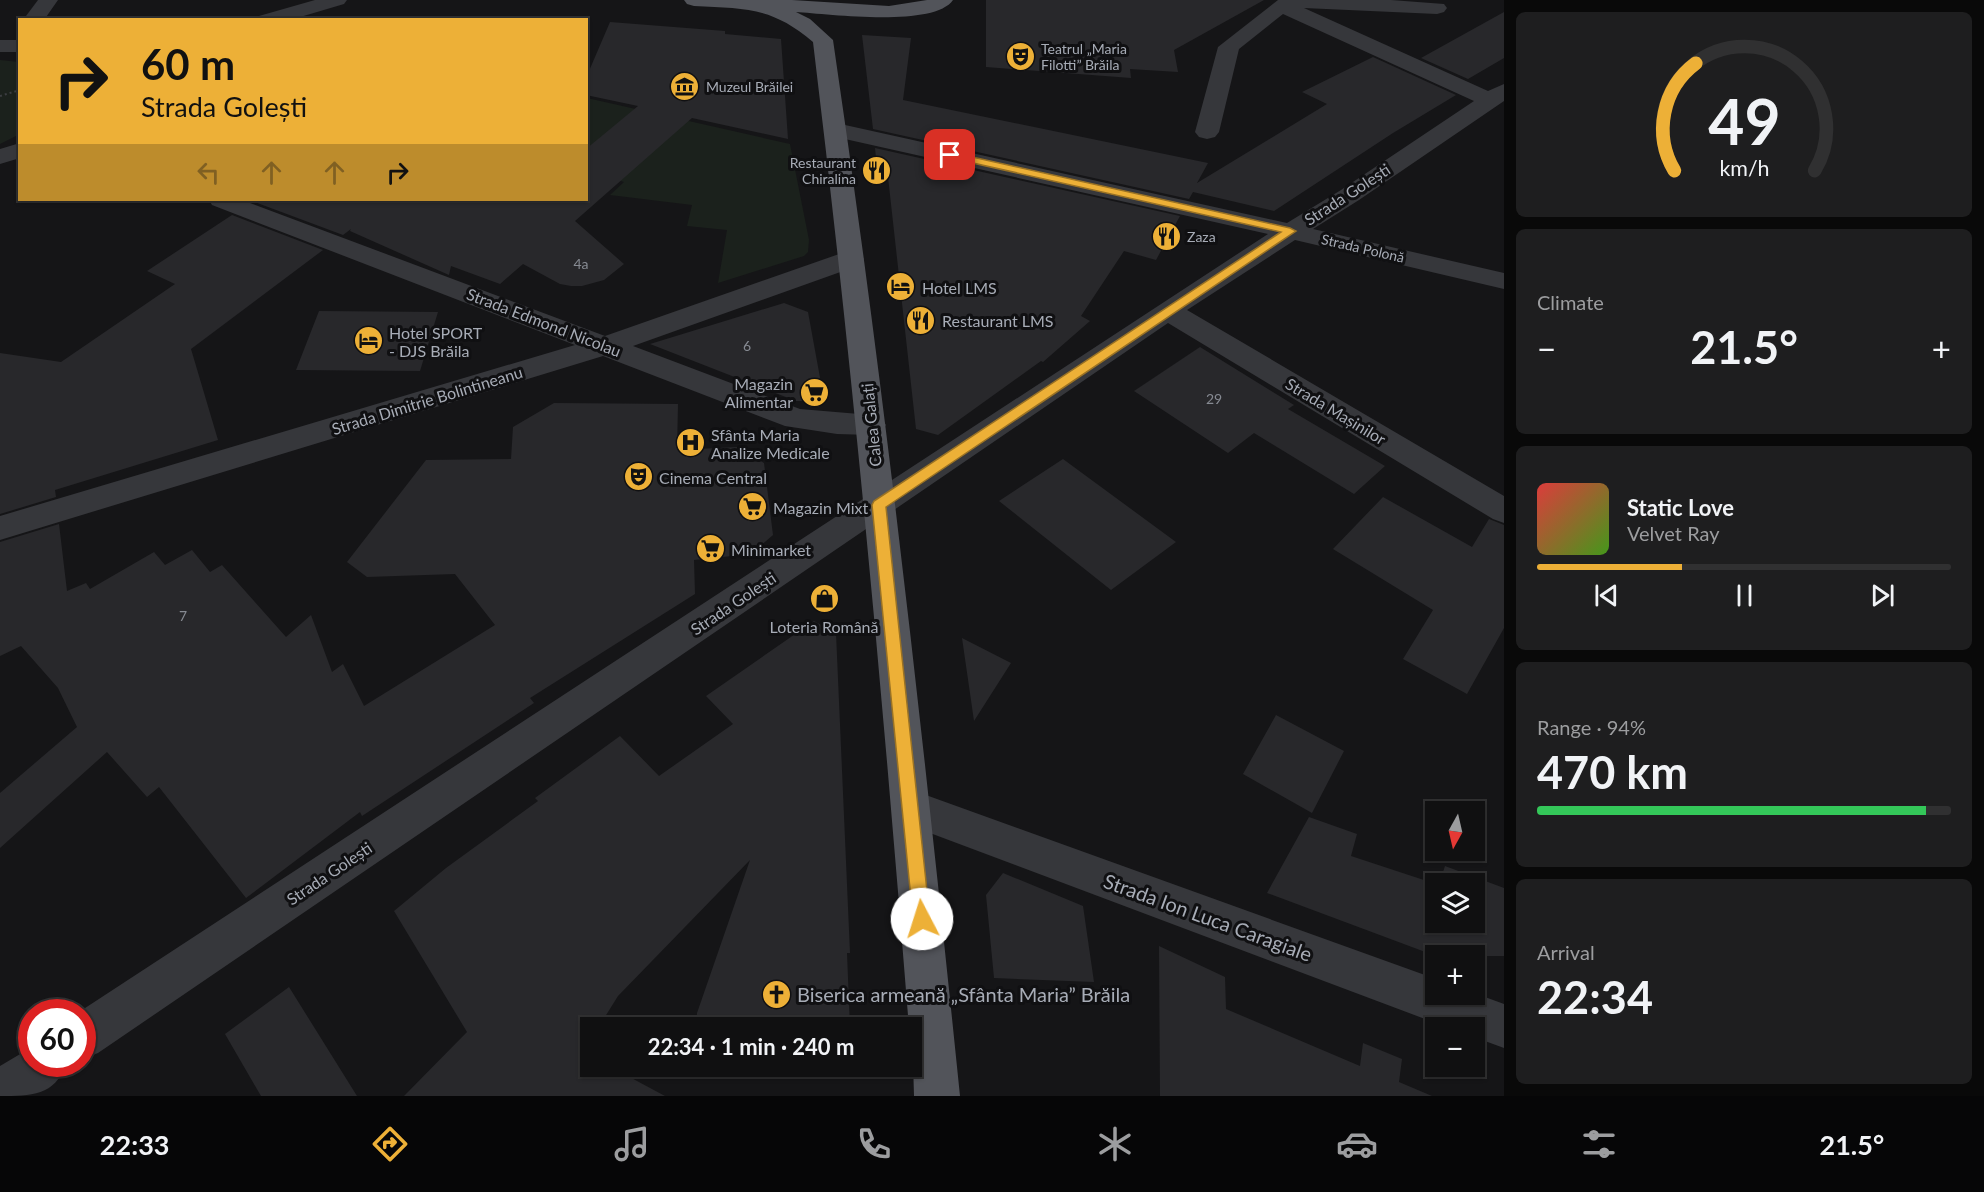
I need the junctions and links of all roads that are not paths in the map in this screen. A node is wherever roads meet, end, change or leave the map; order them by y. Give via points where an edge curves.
1 (48, 0) edge
2 (337, 0) edge
3 (694, 0) edge
4 (944, 0) edge
5 (764, 5) junction
6 (1282, 5) junction
7 (295, 7) edge
8 (1437, 8) dead end
9 (889, 12) junction
10 (34, 18) edge
11 (270, 18) edge
12 (823, 40) junction
13 (1497, 95) edge
14 (836, 130) junction
15 (1207, 132) dead end
16 (18, 151) edge
17 (0, 157) edge
18 (224, 201) edge
19 (1290, 231) junction
20 (851, 260) junction
21 (1504, 281) edge
22 (1169, 312) junction
23 (608, 345) junction
24 (871, 425) junction
25 (879, 505) junction
26 (1504, 511) edge
27 (0, 528) edge
28 (912, 808) junction
29 (1504, 1026) edge
30 (96, 1029) edge
31 (24, 1077) edge
32 (0, 1093) edge
33 (938, 1096) edge

1 - 10 street
2 - 7 street
3 - 5 main road
4 - 9 main road via 926,8
5 - 9 main road
5 - 12 main road via 803,22
6 - 8 street via 1297,2
6 - 13 street
6 - 15 street via 1229,47
7 - 11 street
9 - 12 main road via 841,24
12 - 14 main road, Calea Galați
13 - 19 street, Strada Golești
14 - 19 street, Strada Polonă
14 - 20 main road, Calea Galați
16 - 17 street
18 - 23 street, Strada Edmond Nicolau
19 - 21 street, Strada Polonă
19 - 22 street, Strada Golești
20 - 23 street, Strada Dimitrie Bolintineanu
20 - 24 main road, Calea Galați
22 - 25 street, Strada Golești
22 - 26 street, Strada Mașinilor
23 - 24 street, Strada Edmond Nicolau via 796,419
23 - 27 street, Strada Dimitrie Bolintineanu
24 - 25 main road, Calea Galați
25 - 28 main road, Calea Galați
25 - 30 street, Strada Golești
28 - 29 street, Strada Ion Luca Caragiale
28 - 33 main road, Calea Galați
31 - 32 street

